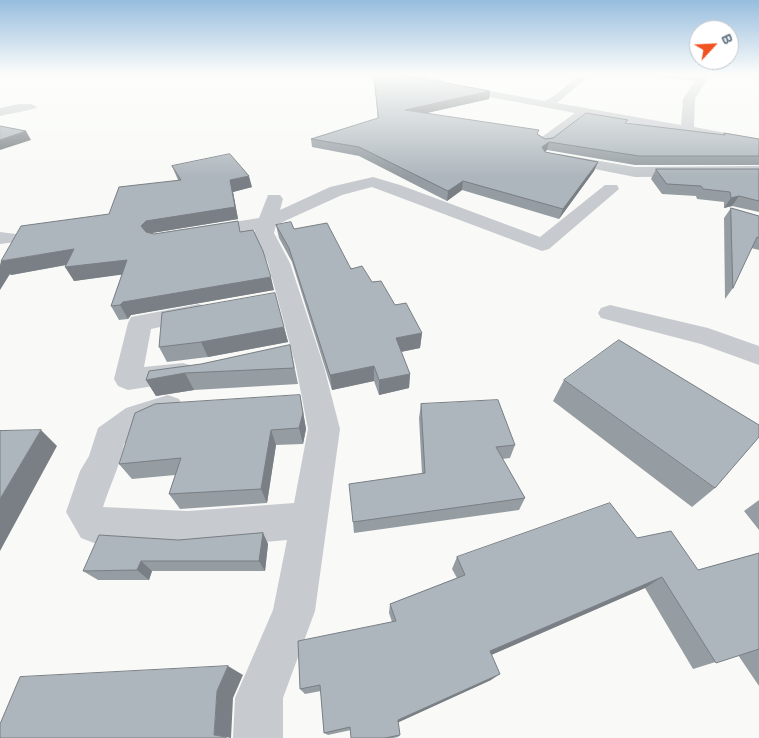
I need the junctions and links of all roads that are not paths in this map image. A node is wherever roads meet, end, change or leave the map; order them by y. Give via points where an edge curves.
1 (14, 108) edge
2 (565, 108) edge
3 (688, 108) edge
4 (0, 112) edge
5 (585, 112) junction
6 (687, 131) junction
7 (759, 143) edge
8 (759, 171) edge
9 (611, 189) dead end
10 (270, 211) junction
11 (189, 235) edge
12 (224, 308) edge
13 (610, 313) dead end
14 (759, 356) edge
15 (208, 369) edge
16 (197, 404) edge
17 (308, 520) junction
18 (258, 738) edge

1 - 4 street
2 - 5 street
3 - 6 street
5 - 6 street
5 - 8 street via 563,126 546,149 635,172
6 - 7 street
9 - 10 street via 542,246 373,182
10 - 11 street
10 - 17 street via 264,233 279,263 277,299 302,398 324,429
12 - 15 street via 140,323 128,379
13 - 14 street via 708,338
16 - 17 street via 162,408 136,416 109,438 104,463 97,471 84,512 94,526 188,530
17 - 18 street via 294,611 259,698

